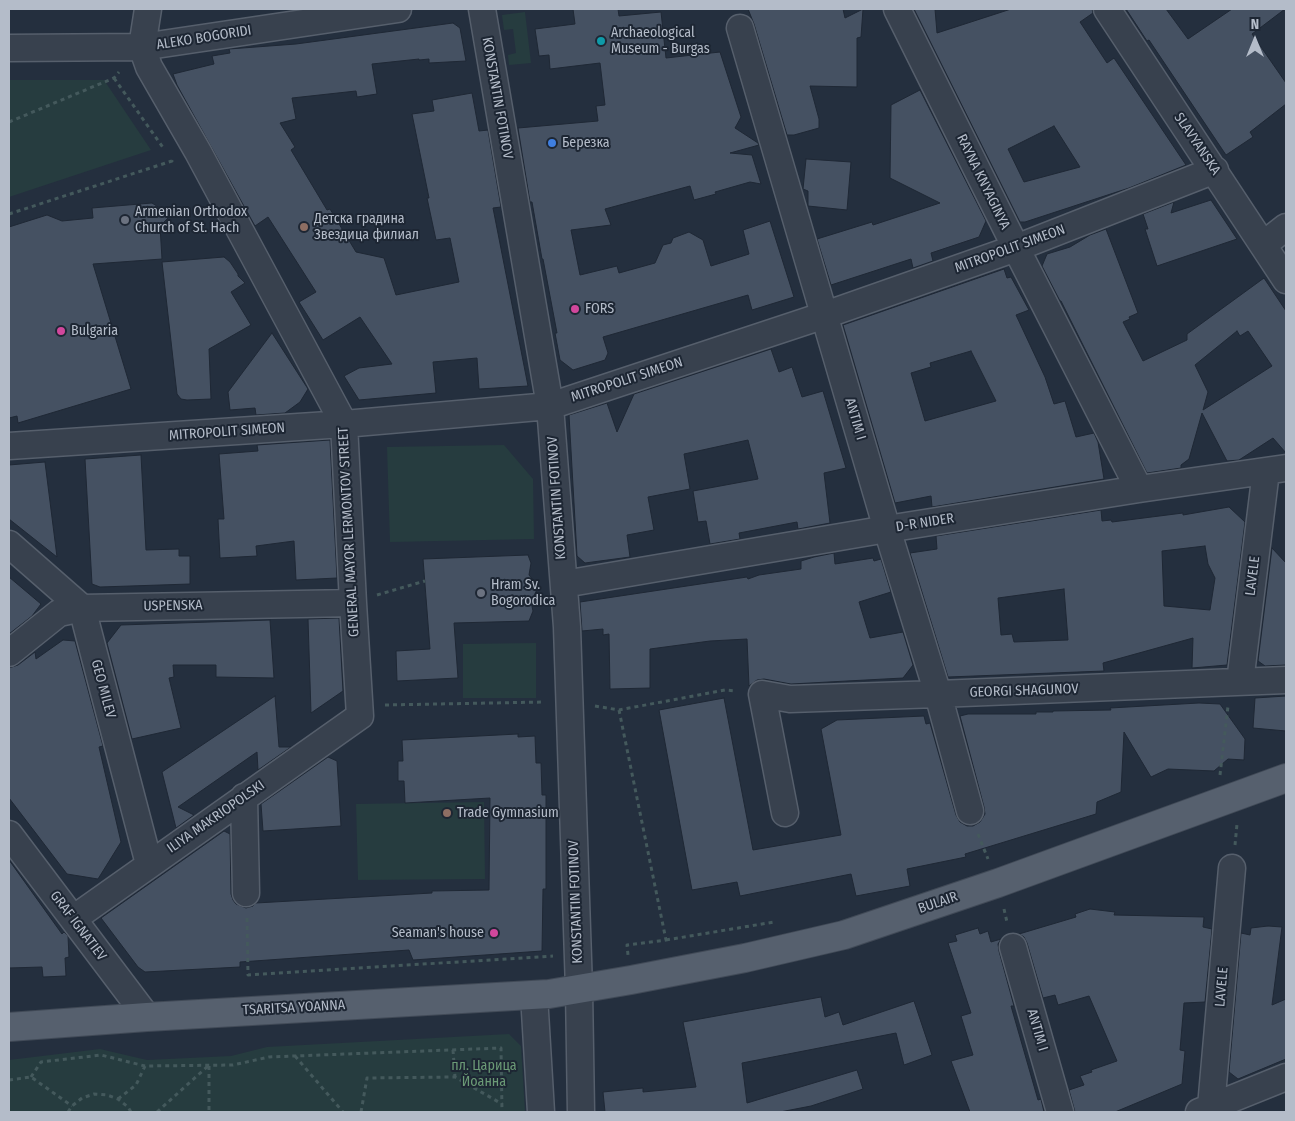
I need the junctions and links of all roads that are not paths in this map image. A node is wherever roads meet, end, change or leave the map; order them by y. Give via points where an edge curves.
1 (148, 9) edge
2 (398, 9) edge
3 (482, 9) edge
4 (897, 9) edge
5 (1107, 9) edge
6 (740, 28) dead end
7 (142, 47) junction
8 (9, 48) edge
9 (1215, 170) junction
10 (1286, 227) edge
11 (1262, 245) junction
12 (1016, 248) junction
13 (1286, 280) edge
14 (824, 315) junction
15 (550, 406) junction
16 (344, 424) junction
17 (9, 446) edge
18 (1276, 469) edge
19 (1139, 489) junction
20 (887, 529) junction
21 (9, 544) edge
22 (564, 584) junction
23 (352, 603) junction
24 (82, 608) junction
25 (9, 653) edge
26 (1286, 680) edge
27 (1240, 682) junction
28 (938, 694) junction
29 (360, 711) joint
30 (1286, 778) edge
31 (244, 797) junction
32 (970, 811) dead end
33 (785, 813) dead end
34 (9, 834) edge
35 (149, 864) junction
36 (1232, 868) road end
37 (246, 892) road end
38 (73, 919) junction
39 (1013, 947) road end
40 (579, 989) junction
41 (534, 995) junction
42 (147, 1017) junction
43 (9, 1027) edge
44 (1286, 1077) edge
45 (1205, 1109) edge
46 (541, 1112) edge
47 (580, 1112) edge
48 (1060, 1112) edge

1 - 7 street, GENERAL MAYOR LERMONTOV STREET
2 - 7 street, ALEKO BOGORIDI
3 - 15 street, KONSTANTIN FOTINOV
4 - 12 street, RAYNA KNYAGINYA
5 - 9 street, SLAVYANSKA
6 - 14 street, ANTIM I
7 - 8 street, ALEKO BOGORIDI
7 - 16 street, GENERAL MAYOR LERMONTOV STREET via 149,67
9 - 11 street, SLAVYANSKA
9 - 12 street, MITROPOLIT SIMEON
10 - 11 street
11 - 13 street, SLAVYANSKA
12 - 14 street, MITROPOLIT SIMEON
12 - 19 street, RAYNA KNYAGINYA
14 - 15 street, MITROPOLIT SIMEON
14 - 20 street, ANTIM I
15 - 16 street, MITROPOLIT SIMEON
15 - 22 street, KONSTANTIN FOTINOV
16 - 17 street, MITROPOLIT SIMEON
16 - 23 street, GENERAL MAYOR LERMONTOV STREET
18 - 19 street, D-R NIDER
18 - 27 street, LAVELE
19 - 20 street, D-R NIDER
20 - 22 street, D-R NIDER
20 - 28 street, ANTIM I
21 - 24 street
22 - 40 street, KONSTANTIN FOTINOV
23 - 24 street, USPENSKA
23 - 29 street, GENERAL MAYOR LERMONTOV STREET
24 - 25 street, USPENSKA via 59,613
24 - 35 street, GEO MILEV
26 - 27 street, GEORGI SHAGUNOV
27 - 28 street, GEORGI SHAGUNOV
28 - 32 street, ANTIM I
28 - 33 street, GEORGI SHAGUNOV via 790,699 762,694
29 - 31 street, ILIYA MAKRIOPOLSKI
30 - 40 main road, BULAIR via 1227,786 998,883 844,935 745,958
31 - 35 street, ILIYA MAKRIOPOLSKI
31 - 37 street
34 - 38 street, GRAF IGNATIEV
35 - 38 street, ILIYA MAKRIOPOLSKI
36 - 45 street, LAVELE
38 - 42 street, GRAF IGNATIEV
39 - 48 street, ANTIM I
40 - 41 main road, TSARITSA YOANNA
40 - 47 street, KONSTANTIN FOTINOV
41 - 42 main road, TSARITSA YOANNA
41 - 46 street
42 - 43 main road, TSARITSA YOANNA
44 - 45 street

